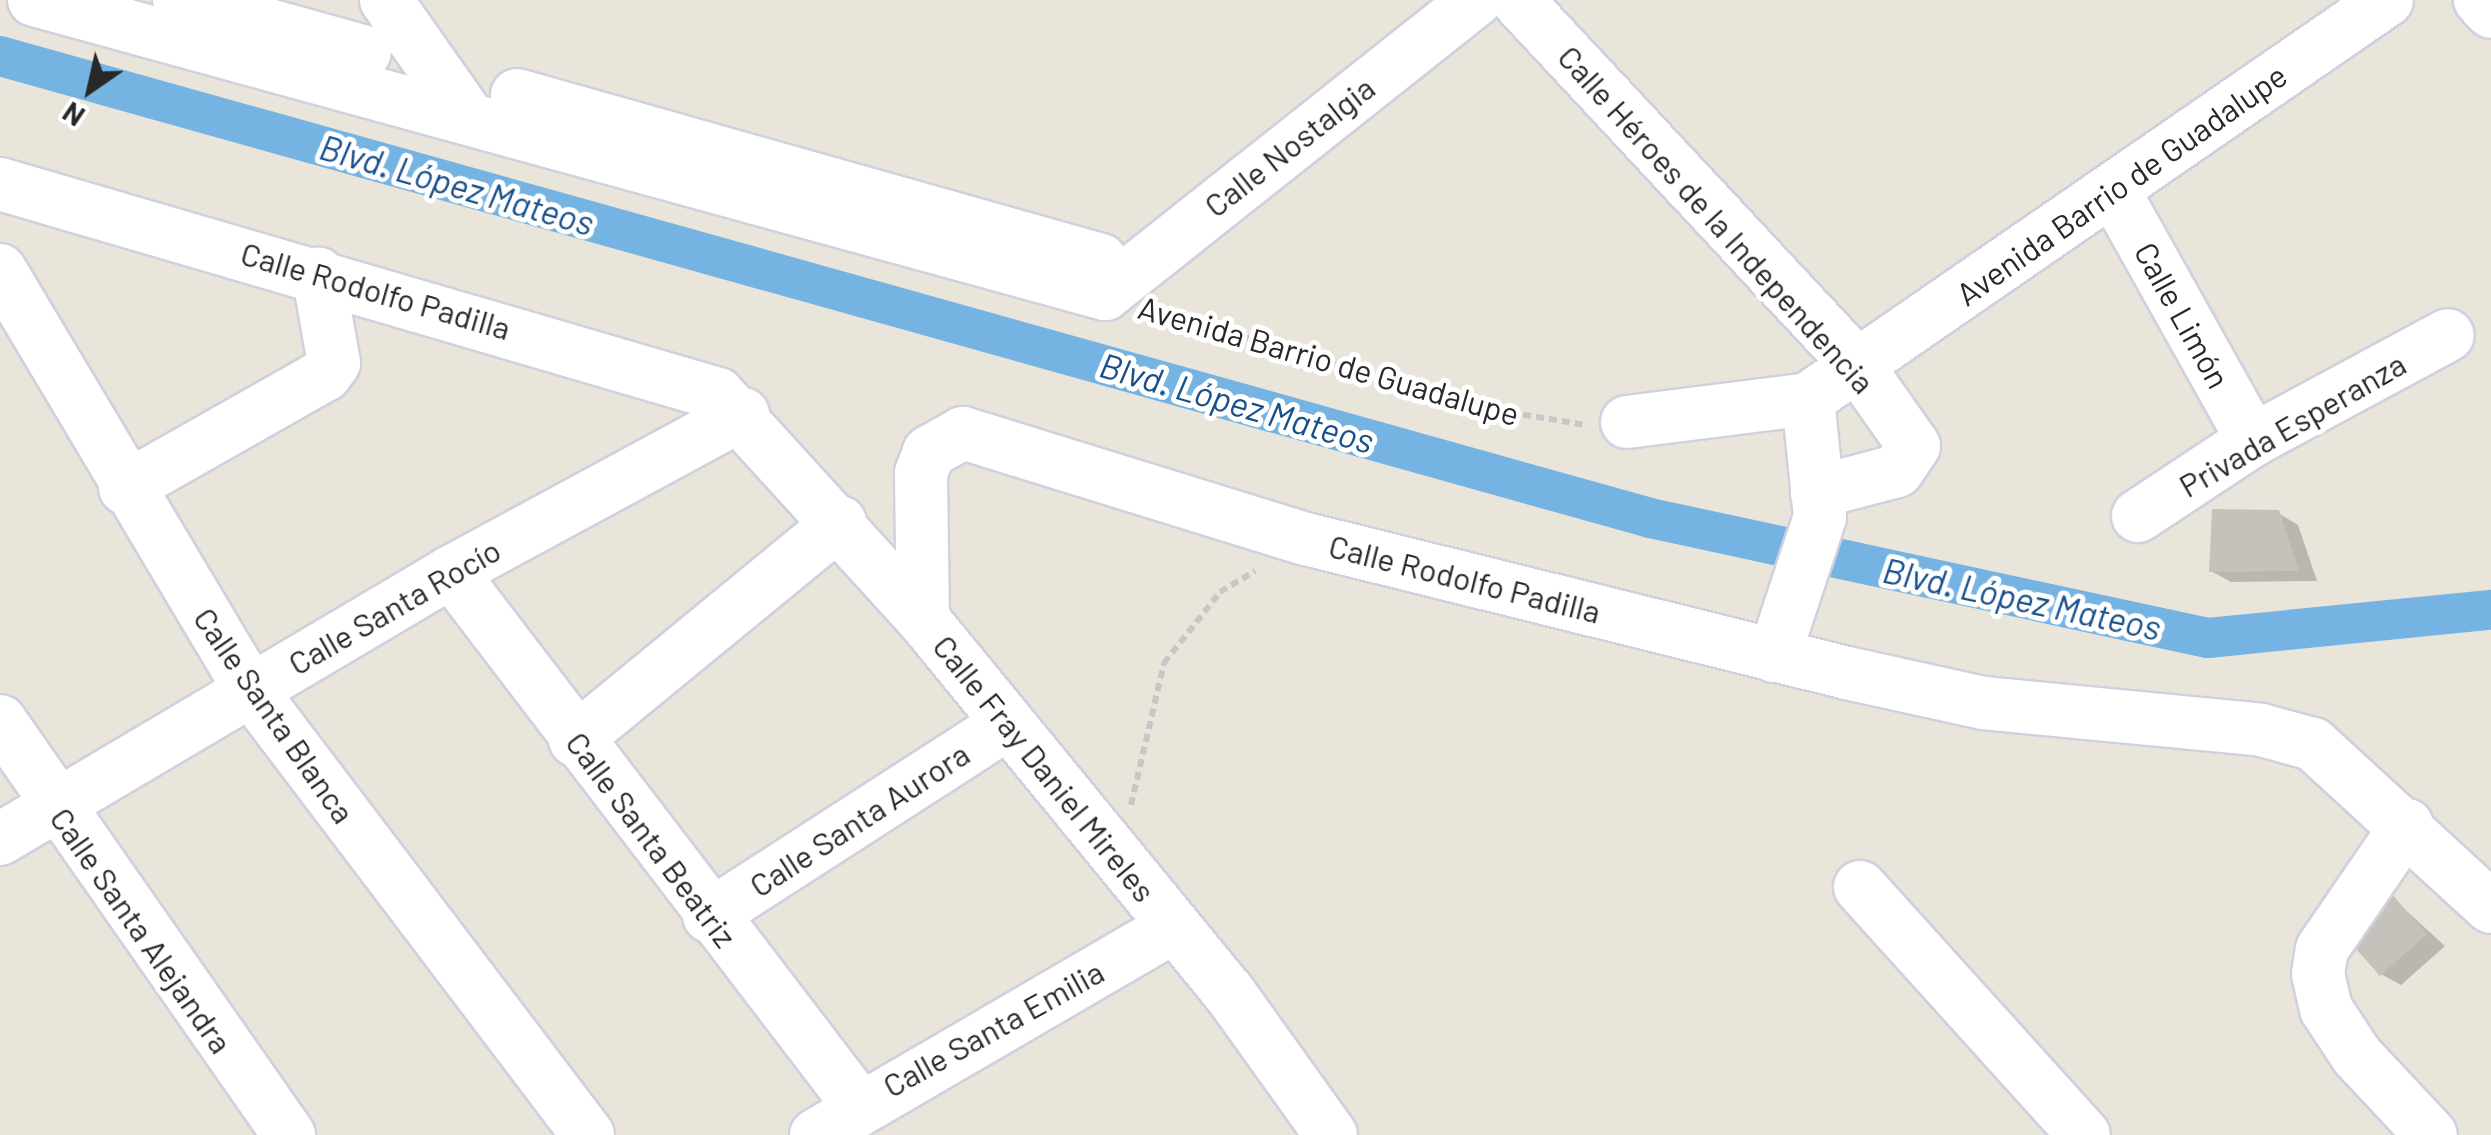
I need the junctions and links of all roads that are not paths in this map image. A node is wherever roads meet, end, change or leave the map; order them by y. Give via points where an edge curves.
1 (34, 0) edge
2 (179, 0) edge
3 (386, 0) edge
4 (1476, 0) edge
5 (1517, 0) edge
6 (2388, 0) edge
7 (2480, 0) edge
8 (2491, 12) edge
9 (437, 73) junction
10 (469, 118) junction
11 (0, 184) edge
12 (2113, 190) junction
13 (0, 270) edge
14 (318, 272) junction
15 (1120, 282) junction
16 (2448, 334) dead end
17 (1857, 365) junction
18 (1808, 399) junction
19 (743, 414) junction
20 (1627, 422) road end
21 (2253, 440) junction
22 (125, 488) junction
23 (1819, 504) junction
24 (2138, 516) dead end
25 (840, 522) junction
26 (451, 572) junction
27 (923, 619) junction
28 (1777, 643) junction
29 (249, 688) junction
30 (0, 721) edge
31 (1008, 723) junction
32 (575, 740) junction
33 (54, 808) junction
34 (2406, 825) junction
35 (0, 839) edge
36 (1860, 886) dead end
37 (2491, 906) edge
38 (709, 916) junction
39 (1174, 927) junction
40 (856, 1103) junction
41 (289, 1135) edge
42 (588, 1135) edge
43 (816, 1135) edge
44 (1331, 1135) edge
45 (2084, 1135) edge
46 (2431, 1135) edge

1 - 10 street, Avenida Barrio de Guadalupe
2 - 9 street
3 - 9 street
4 - 15 street, Calle Nostalgia
5 - 17 street, Calle Héroes de la Independencia
6 - 12 street, Avenida Barrio de Guadalupe
7 - 8 street
9 - 10 street
9 - 15 street
10 - 15 street, Avenida Barrio de Guadalupe
11 - 14 street, Calle Rodolfo Padilla
12 - 17 street, Avenida Barrio de Guadalupe
12 - 21 street, Calle Limón
13 - 22 street, Calle Santa Blanca
14 - 19 street, Calle Rodolfo Padilla via 688,379
14 - 22 street via 334,363 325,375
16 - 21 street, Privada Esperanza
17 - 18 street, Avenida Barrio de Guadalupe
17 - 23 street, Calle Héroes de la Independencia via 1915,454 1896,470
18 - 20 street, Avenida Barrio de Guadalupe
18 - 23 street
19 - 25 street, Calle Fray Daniel Mireles
19 - 26 street, Calle Santa Rocío
21 - 24 street, Privada Esperanza
22 - 29 street, Calle Santa Blanca
23 - 28 street
25 - 27 street, Calle Fray Daniel Mireles
25 - 32 street
26 - 29 street, Calle Santa Rocío
26 - 32 street, Calle Santa Beatriz
27 - 28 street, Calle Rodolfo Padilla via 921,473 929,452 963,434 1306,539
27 - 31 street, Calle Fray Daniel Mireles
28 - 34 street, Calle Rodolfo Padilla via 1983,704 2261,730 2313,744
29 - 33 street, Calle Santa Rocío
29 - 42 street, Calle Santa Blanca
30 - 33 street, Calle Santa Alejandra
31 - 38 street, Calle Santa Aurora
31 - 39 street, Calle Fray Daniel Mireles
32 - 38 street, Calle Santa Beatriz
33 - 35 street, Calle Santa Rocío
33 - 41 street, Calle Santa Alejandra
34 - 37 street
34 - 46 street via 2322,949 2318,974 2326,1009 2357,1056
36 - 45 street
38 - 40 street, Calle Santa Beatriz
39 - 40 street, Calle Santa Emilia
39 - 44 street, Calle Fray Daniel Mireles
40 - 43 street, Calle Santa Emilia

